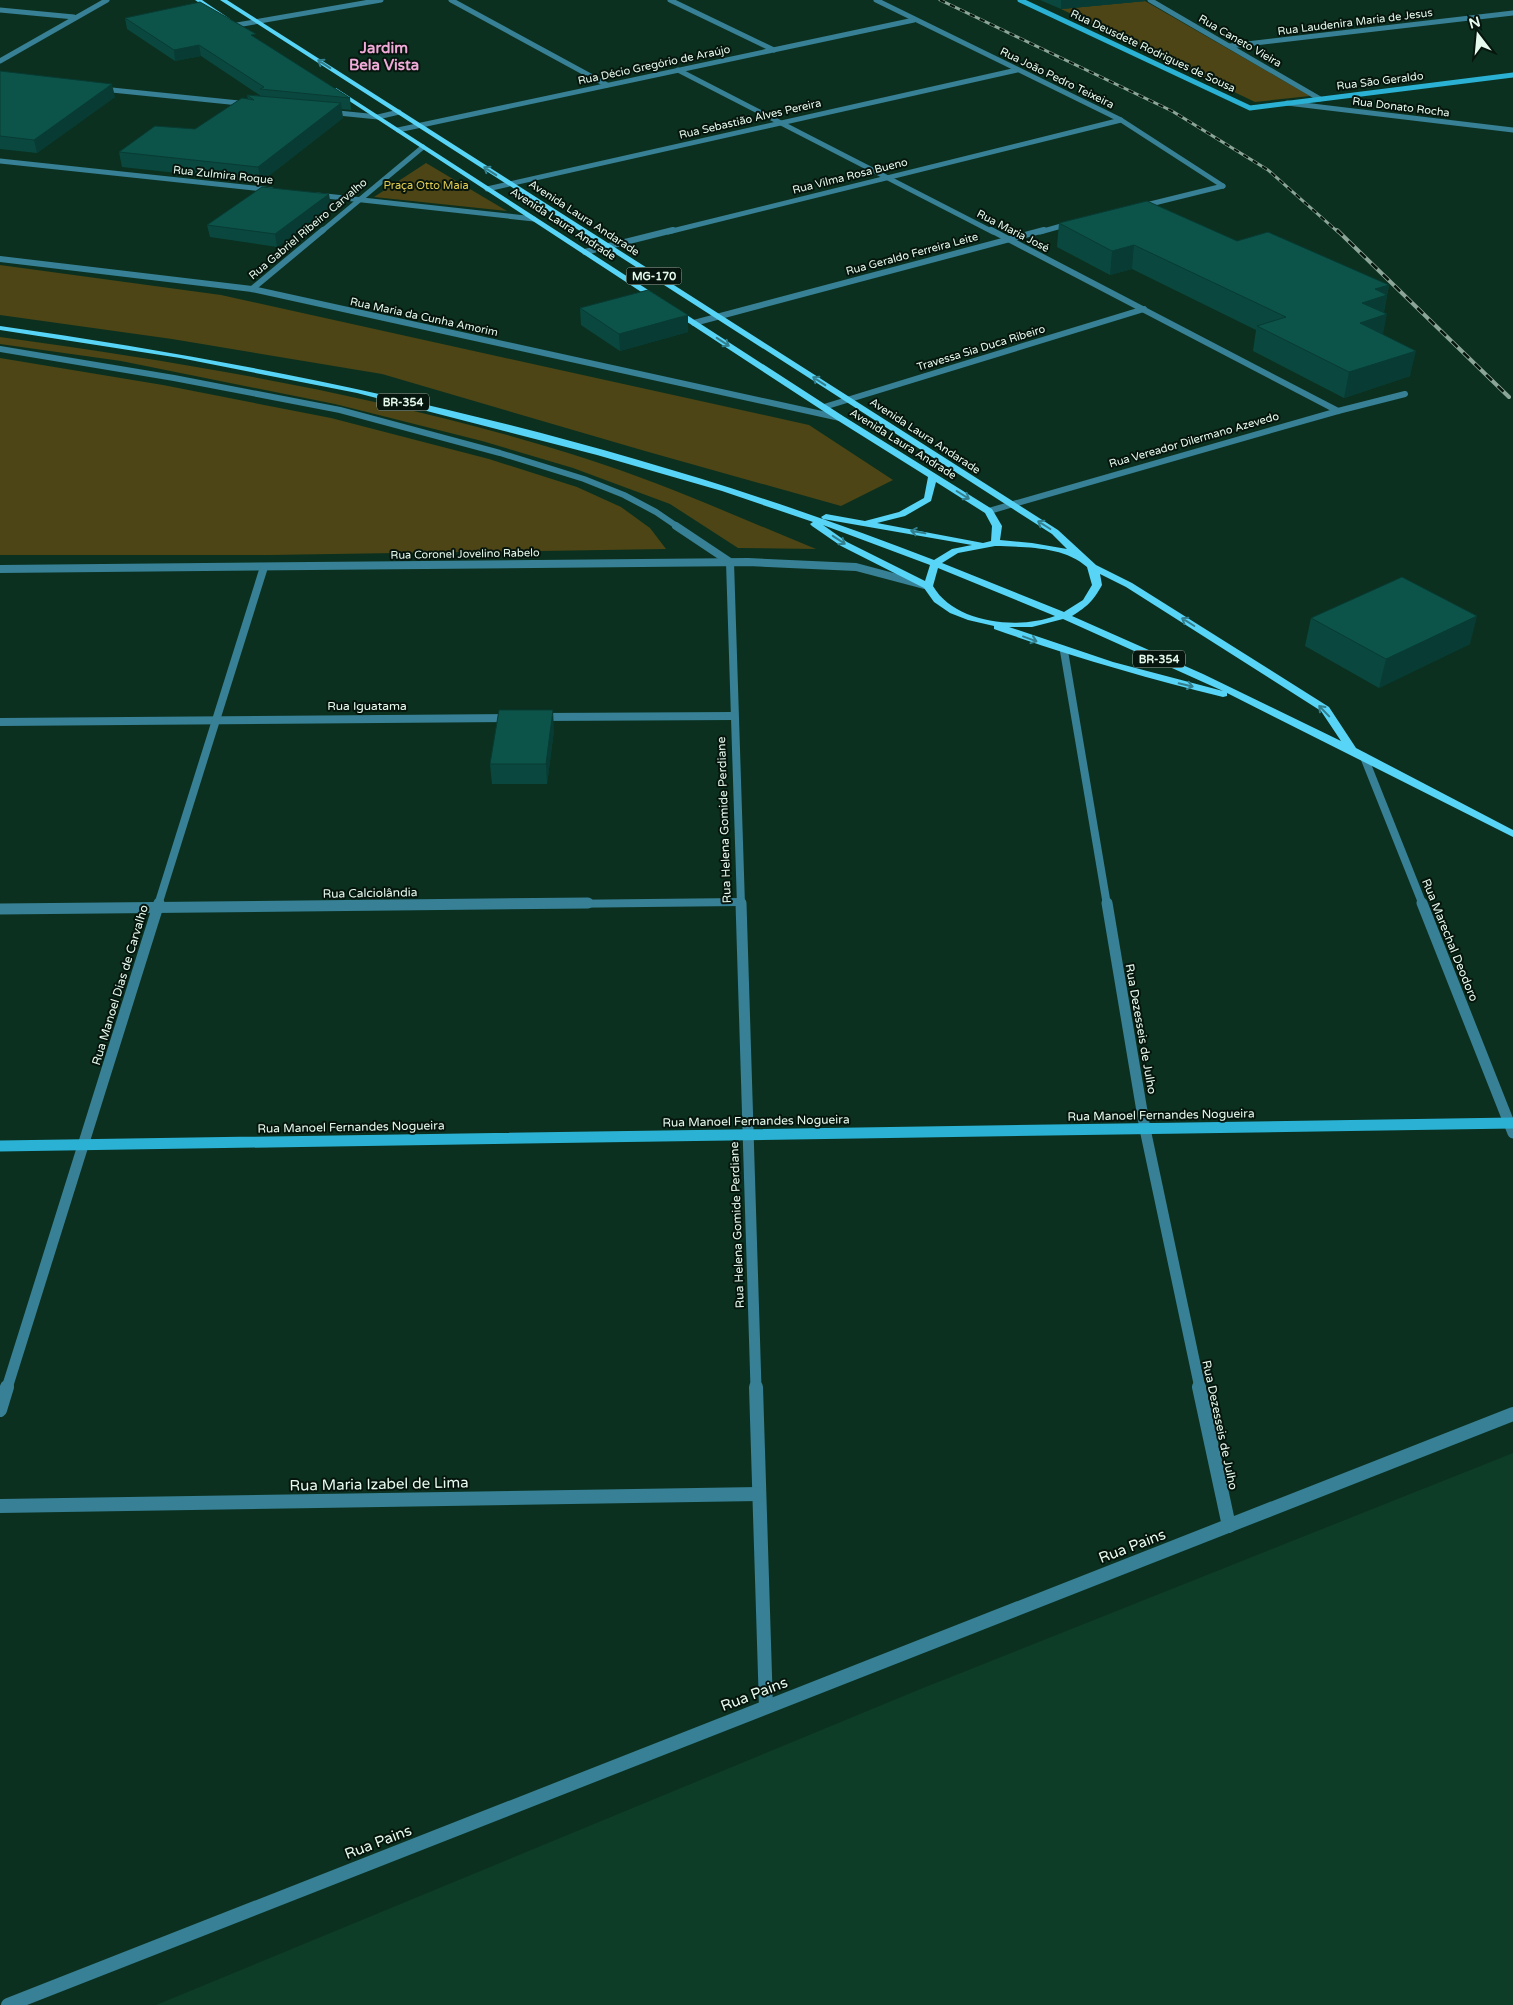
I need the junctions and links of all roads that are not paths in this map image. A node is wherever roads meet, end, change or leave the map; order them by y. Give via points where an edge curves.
1 (107, 0) edge
2 (198, 0) edge
3 (223, 0) edge
4 (382, 0) edge
5 (452, 0) edge
6 (670, 0) edge
7 (876, 0) edge
8 (1020, 0) edge
9 (1150, 0) edge
10 (0, 10) edge
11 (1513, 13) edge
12 (74, 17) junction
13 (914, 20) junction
14 (257, 22) junction
15 (237, 25) junction
16 (245, 31) edge
17 (1230, 46) junction
18 (774, 50) junction
19 (0, 61) edge
20 (678, 70) junction
21 (1017, 70) junction
22 (1513, 75) edge
23 (328, 85) edge
24 (608, 85) junction
25 (99, 89) edge
26 (1320, 99) junction
27 (1286, 103) junction
28 (258, 105) edge
29 (1250, 108) joint
30 (318, 111) edge
31 (399, 112) junction
32 (378, 117) junction
33 (1121, 120) junction
34 (780, 122) junction
35 (419, 126) junction
36 (398, 130) junction
37 (1513, 130) edge
38 (423, 147) junction
39 (0, 161) edge
40 (887, 177) junction
41 (509, 183) junction
42 (487, 188) junction
43 (282, 191) edge
44 (311, 194) edge
45 (360, 200) junction
46 (1138, 207) edge
47 (534, 218) junction
48 (1082, 221) edge
49 (1007, 239) junction
50 (607, 246) junction
51 (585, 252) junction
52 (0, 259) edge
53 (252, 289) junction
54 (1144, 309) junction
55 (718, 316) junction
56 (694, 323) junction
57 (0, 328) edge
58 (0, 349) edge
59 (1405, 394) dead end
60 (848, 400) junction
61 (824, 407) junction
62 (1338, 411) junction
63 (840, 418) junction
64 (933, 476) junction
65 (1011, 504) junction
66 (989, 511) junction
67 (798, 513) junction
68 (863, 523) junction
69 (995, 543) junction
70 (984, 544) junction
71 (1080, 558) junction
72 (730, 562) junction
73 (935, 563) junction
74 (1092, 566) junction
75 (264, 567) junction
76 (0, 569) edge
77 (928, 586) junction
78 (1065, 617) junction
79 (984, 622) junction
80 (1064, 651) junction
81 (1253, 701) junction
82 (734, 716) junction
83 (535, 717) edge
84 (525, 718) edge
85 (216, 720) junction
86 (0, 722) edge
87 (1352, 750) junction
88 (1364, 757) junction
89 (1513, 834) edge
90 (740, 902) junction
91 (157, 908) junction
92 (0, 909) edge
93 (1512, 1126) edge
94 (1145, 1129) junction
95 (748, 1135) junction
96 (83, 1145) junction
97 (0, 1146) edge
98 (0, 1410) edge
99 (1513, 1414) edge
100 (759, 1494) junction
101 (0, 1506) edge
102 (1229, 1526) junction
103 (766, 1707) junction
104 (8, 2005) edge

1 - 12 street
2 - 15 main road
3 - 14 main road, Avenida Laura Andarade / MG-170
4 - 14 street
5 - 24 street
6 - 18 street
7 - 13 street, Rua João Pedro Teixeira
8 - 29 street, Rua Deusdete Rodrigues de Sousa
9 - 17 street, Rua Caneto Vieira
10 - 12 street
11 - 17 street, Rua Laudenira Maria de Jesus
12 - 19 street
13 - 18 street, Rua Décio Gregório de Araújo
13 - 21 street, Rua João Pedro Teixeira
14 - 15 street
31 -> 14 main road, Avenida Laura Andarade / MG-170
15 - 16 main road
17 - 26 street, Rua Caneto Vieira
18 - 20 street, Rua Décio Gregório de Araújo
20 - 24 street, Rua Décio Gregório de Araújo
20 - 34 street, Rua Maria José
21 - 33 street, Rua João Pedro Teixeira
21 - 34 street, Rua Sebastião Alves Pereira
22 - 26 street, Rua São Geraldo
23 - 32 main road, Avenida Laura Andrade / MG-170
24 - 35 street, Rua Décio Gregório de Araújo
25 - 28 street
26 - 27 street, Rua São Geraldo
27 - 29 street, Rua São Geraldo
27 - 37 street, Rua Donato Rocha
30 - 32 street
31 - 32 street
31 - 35 main road, Avenida Laura Andarade / MG-170
32 - 36 main road, Avenida Laura Andrade / MG-170
33 - 40 street, Rua Vilma Rosa Bueno
33 - 46 street, Rua João Pedro Teixeira via 1223,186
34 - 40 street, Rua Maria José
34 - 41 street, Rua Sebastião Alves Pereira
35 - 36 street, Rua Décio Gregório de Araújo
41 -> 35 main road, Avenida Laura Andarade / MG-170
36 - 38 main road, Avenida Laura Andrade / MG-170
38 - 42 main road, Avenida Laura Andrade / MG-170
38 - 45 street, Rua Gabriel Ribeiro Carvalho
39 - 43 street, Rua Zulmira Roque
40 - 49 street, Rua Maria José
40 - 50 street, Rua Vilma Rosa Bueno
41 - 42 street, Rua Sebastião Alves Pereira
41 - 50 main road, Avenida Laura Andarade / MG-170
42 - 47 main road, Avenida Laura Andrade / MG-170
44 - 45 street
45 - 47 street
45 - 53 street, Rua Gabriel Ribeiro Carvalho
47 - 51 main road, Avenida Laura Andrade / MG-170
48 - 49 street, Rua Geraldo Ferreira Leite
49 - 54 street, Rua Maria José
49 - 55 street, Rua Geraldo Ferreira Leite
50 - 51 street, Rua Vilma Rosa Bueno
50 - 55 main road, Avenida Laura Andarade / MG-170
51 - 56 main road, Avenida Laura Andrade / MG-170
52 - 53 street, Rua Maria da Cunha Amorim
53 - 63 street, Rua Maria da Cunha Amorim
54 - 60 street, Travessa Sia Duca Ribeiro
54 - 62 street, Rua Maria José
55 - 56 street, Rua Geraldo Ferreira Leite
60 -> 55 main road, Avenida Laura Andarade / MG-170
56 -> 61 main road, Avenida Laura Andrade / MG-170
57 - 67 main road, BR-354 via 134,348 355,390 718,486
58 - 72 street via 340,410 500,453 624,494
59 - 62 street, Rua Vereador Dilermano Azevedo
60 - 61 street, Travessa Sia Duca Ribeiro
60 - 65 main road, Avenida Laura Andarade / MG-170
61 - 63 main road, Avenida Laura Andrade / MG-170
62 - 65 street, Rua Vereador Dilermano Azevedo
63 - 64 main road, Avenida Laura Andrade / MG-170
64 -> 66 main road, Avenida Laura Andrade / MG-170
64 - 68 main road via 928,499 902,514
65 - 66 street, Rua Vereador Dilermano Azevedo
71 -> 65 main road, Avenida Laura Andarade / MG-170 via 1055,532
66 - 69 main road via 998,526
67 - 68 main road
67 - 73 main road, BR-354
67 -> 77 main road via 844,544
70 -> 68 main road
69 - 70 main road
69 - 71 main road via 1052,548
70 - 73 main road via 955,551
71 - 74 main road
72 - 75 street, Rua Coronel Jovelino Rabelo
72 - 77 street, Rua Coronel Jovelino Rabelo via 856,567
72 - 82 street, Rua Helena Gomide Perdiane
73 - 77 main road
73 - 78 main road, BR-354
74 - 78 main road via 1097,585 1086,603
87 -> 74 main road via 1325,709 1130,585
75 - 76 street, Rua Coronel Jovelino Rabelo
75 - 85 street, Rua Manoel Dias de Carvalho
77 - 79 main road via 938,601 957,613
78 - 79 main road via 1027,625
78 - 81 main road, BR-354
79 -> 80 main road
80 -> 81 main road via 1148,676
80 - 94 street, Rua Dezesseis de Julho
81 - 87 main road, BR-354
82 - 83 street
82 - 90 street, Rua Helena Gomide Perdiane
84 - 85 street, Rua Iguatama
85 - 86 street, Rua Iguatama
85 - 91 street, Rua Manoel Dias de Carvalho
87 - 88 main road, BR-354
88 - 89 main road, BR-354
88 - 93 street, Rua Marechal Deodoro
90 - 91 street, Rua Calciolândia
90 - 95 street, Rua Helena Gomide Perdiane
91 - 92 street, Rua Calciolândia
91 - 96 street, Rua Manoel Dias de Carvalho
93 - 94 street, Rua Manoel Fernandes Nogueira
94 - 95 street, Rua Manoel Fernandes Nogueira
94 - 102 street, Rua Dezesseis de Julho
95 - 96 street, Rua Manoel Fernandes Nogueira
95 - 100 street, Rua Helena Gomide Perdiane
96 - 97 street, Rua Manoel Fernandes Nogueira
96 - 98 street, Rua Manoel Dias de Carvalho
99 - 102 street, Rua Pains
100 - 101 street, Rua Maria Izabel de Lima
100 - 103 street, Rua Helena Gomide Perdiane
102 - 103 street, Rua Pains
103 - 104 street, Rua Pains

